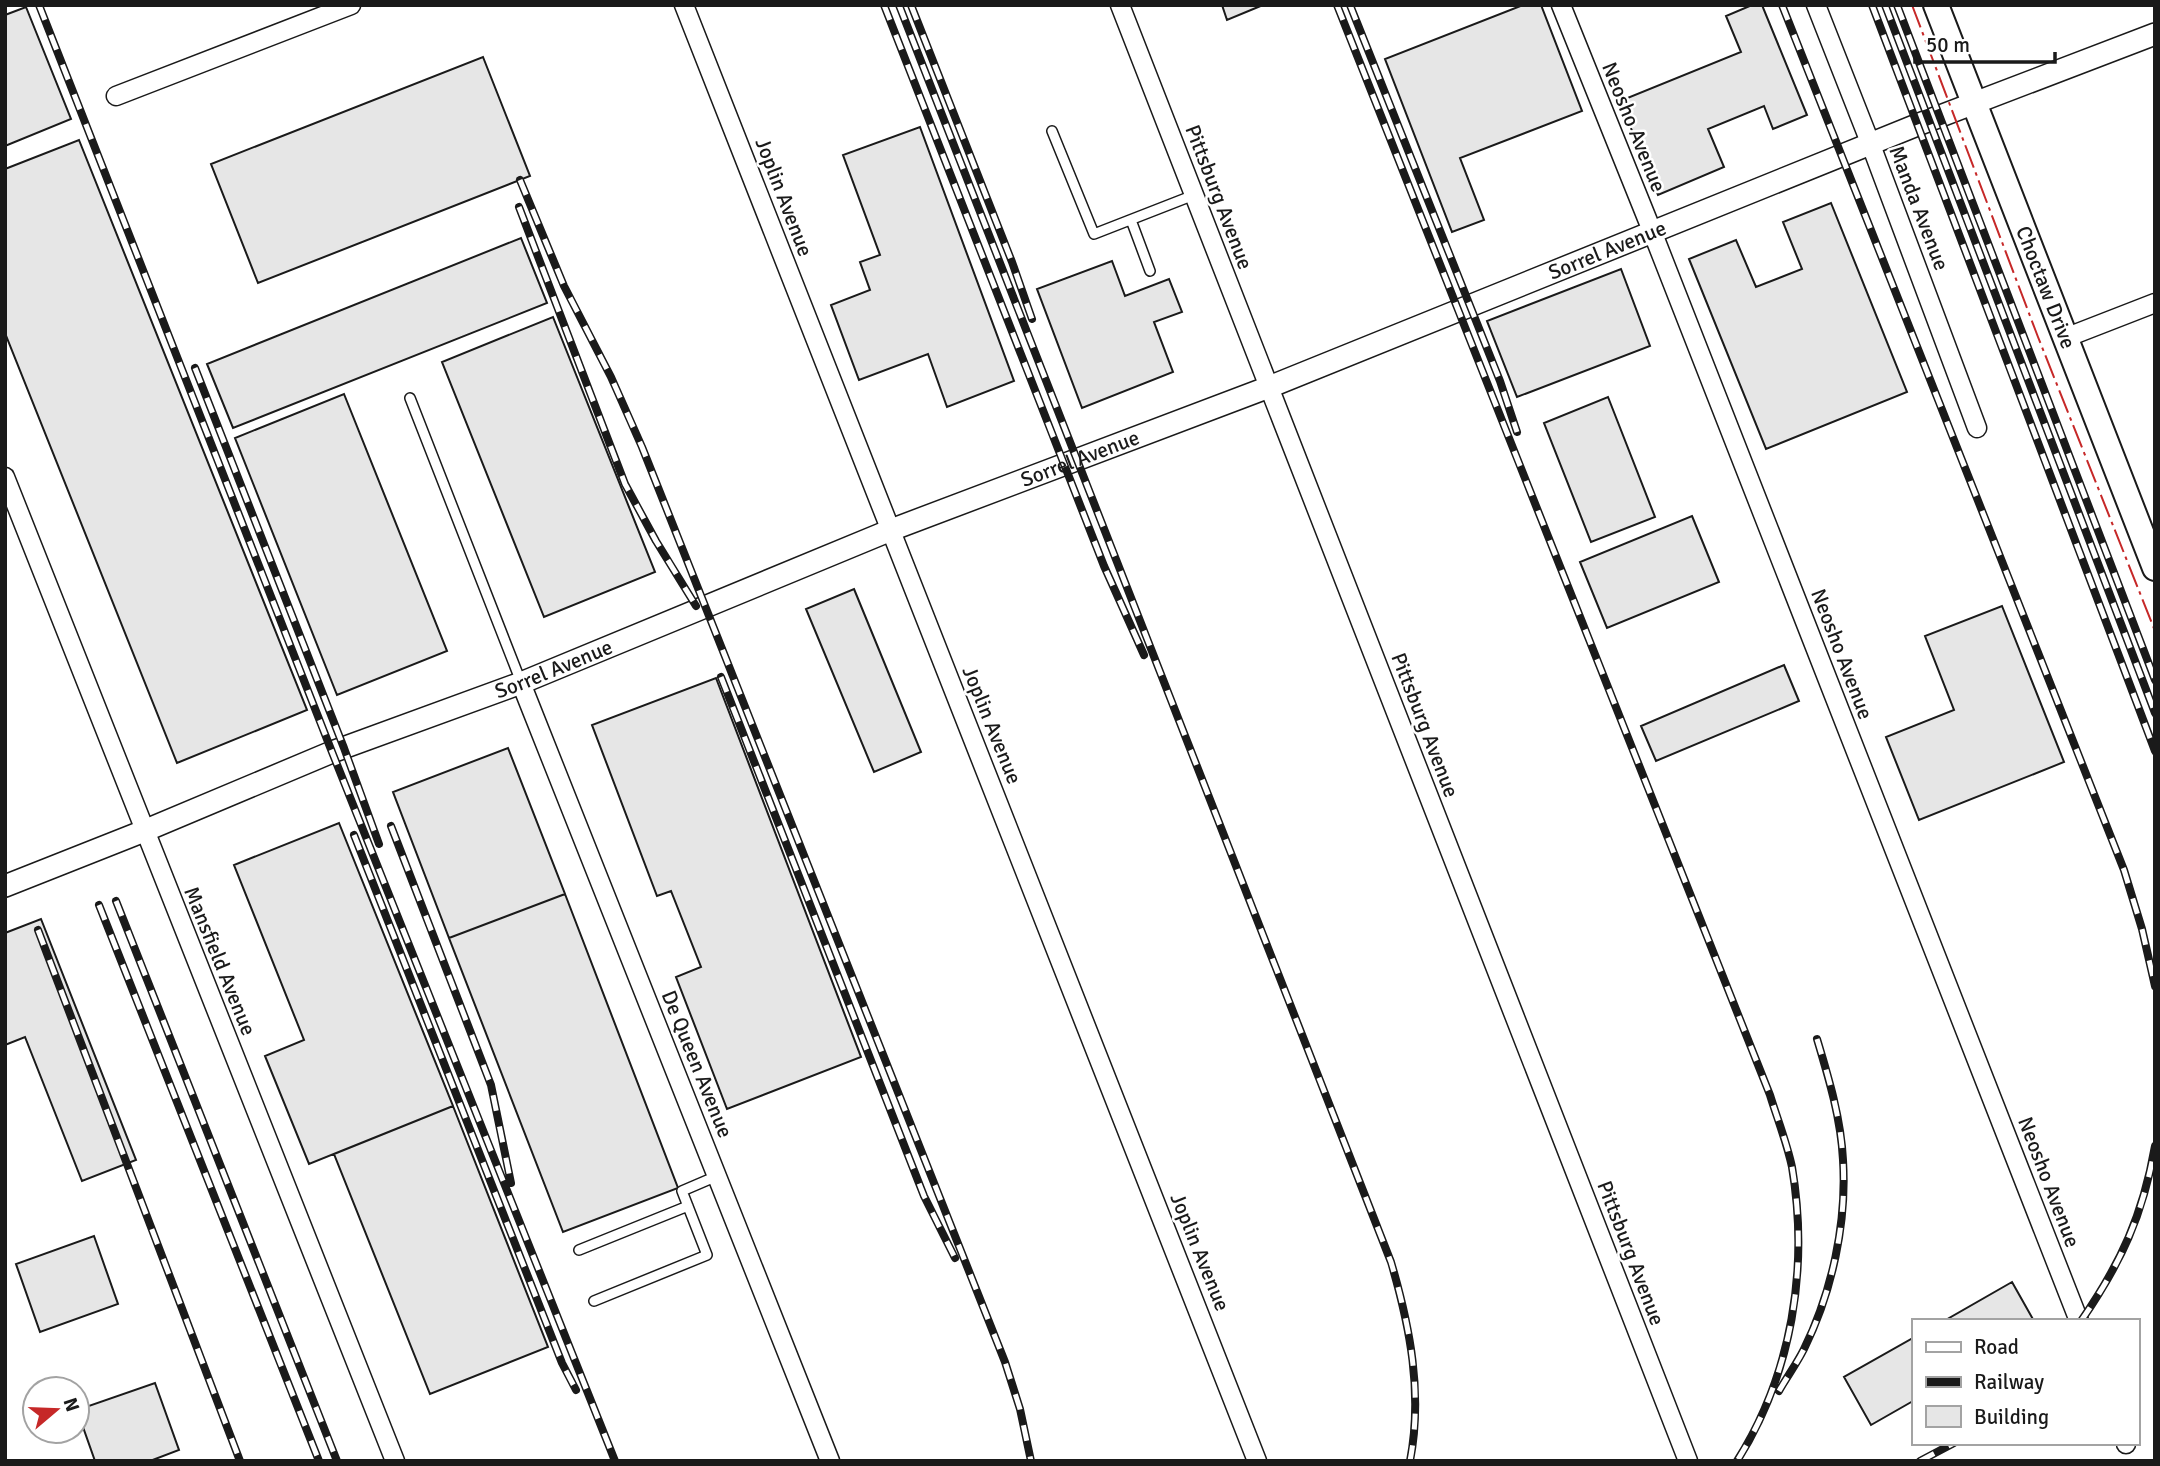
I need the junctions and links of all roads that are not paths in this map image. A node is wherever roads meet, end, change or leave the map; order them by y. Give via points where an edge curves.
1 (351, 5) edge
2 (684, 5) edge
3 (1120, 5) edge
4 (1561, 5) edge
5 (1816, 5) edge
6 (1936, 5) edge
7 (2155, 34) edge
8 (116, 96) dead end
9 (1973, 103) junction
10 (1052, 131) dead end
11 (1871, 145) junction
12 (1194, 195) junction
13 (1131, 220) junction
14 (1652, 231) junction
15 (1150, 271) dead end
16 (2155, 303) edge
17 (2065, 338) junction
18 (1269, 387) junction
19 (410, 398) dead end
20 (1977, 428) dead end
21 (5, 477) edge
22 (891, 530) junction
23 (2155, 568) edge
24 (521, 683) junction
25 (144, 831) junction
26 (5, 886) edge
27 (717, 1176) junction
28 (688, 1206) junction
29 (579, 1250) dead end
30 (594, 1301) dead end
31 (2078, 1319) edge
32 (395, 1461) edge
33 (830, 1461) edge
34 (1257, 1461) edge
35 (1688, 1461) edge

1 - 8 street
2 - 22 street, Joplin Avenue
3 - 12 street, Pittsburg Avenue
4 - 14 street, Neosho Avenue
5 - 11 street, Manda Avenue
6 - 9 main road, Choctaw Drive
7 - 9 street, Sorrel Avenue
9 - 11 street, Sorrel Avenue
9 - 17 main road, Choctaw Drive
10 - 13 lane via 1094,234
11 - 14 street, Sorrel Avenue
11 - 20 street, Manda Avenue
12 - 13 lane
12 - 18 street, Pittsburg Avenue
13 - 15 lane
14 - 18 street, Sorrel Avenue
14 - 31 street, Neosho Avenue
16 - 17 street
17 - 23 main road, Choctaw Drive
18 - 22 street, Sorrel Avenue
18 - 35 street, Pittsburg Avenue
19 - 24 lane
21 - 25 street, Mansfield Avenue
22 - 24 street, Sorrel Avenue
22 - 34 street, Joplin Avenue
24 - 25 street, Sorrel Avenue via 332,752
24 - 27 street, De Queen Avenue
25 - 26 street, Sorrel Avenue
25 - 32 street, Mansfield Avenue
27 - 28 lane via 682,1191
27 - 33 street, De Queen Avenue
28 - 29 lane
28 - 30 lane via 707,1255

